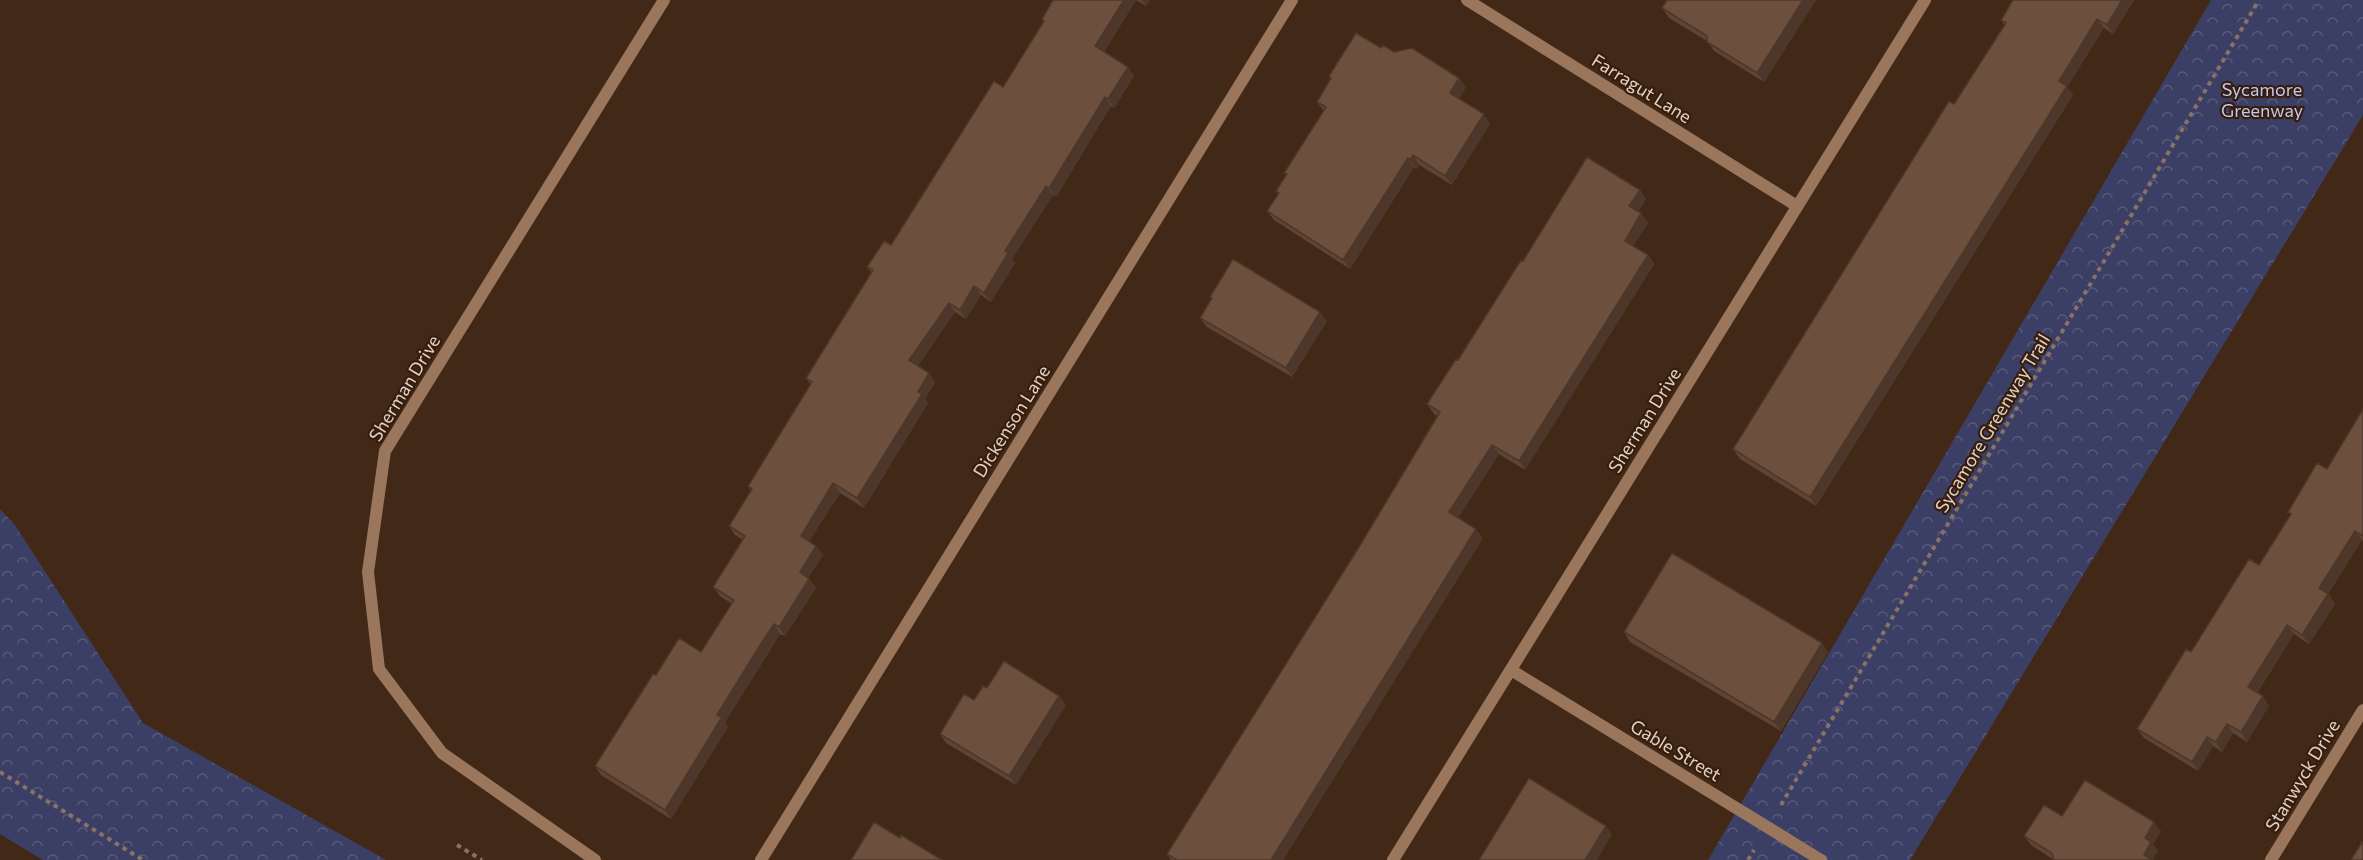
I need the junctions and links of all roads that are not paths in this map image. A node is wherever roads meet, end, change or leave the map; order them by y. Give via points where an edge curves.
1 (664, 0) edge
2 (1292, 0) edge
3 (1467, 0) edge
4 (1925, 0) edge
5 (1797, 206) junction
6 (1511, 670) junction
7 (2363, 710) edge
8 (596, 860) edge
9 (761, 860) edge
10 (1393, 860) edge
11 (1821, 860) edge
12 (2271, 860) edge

1 - 8 street, Sherman Drive via 385,451 368,572 378,669 442,753
2 - 9 street, Dickenson Lane
3 - 5 street, Farragut Lane
4 - 5 street, Sherman Drive
5 - 6 street, Sherman Drive
6 - 10 street, Sherman Drive
6 - 11 street, Gable Street
7 - 12 street, Stanwyck Drive

